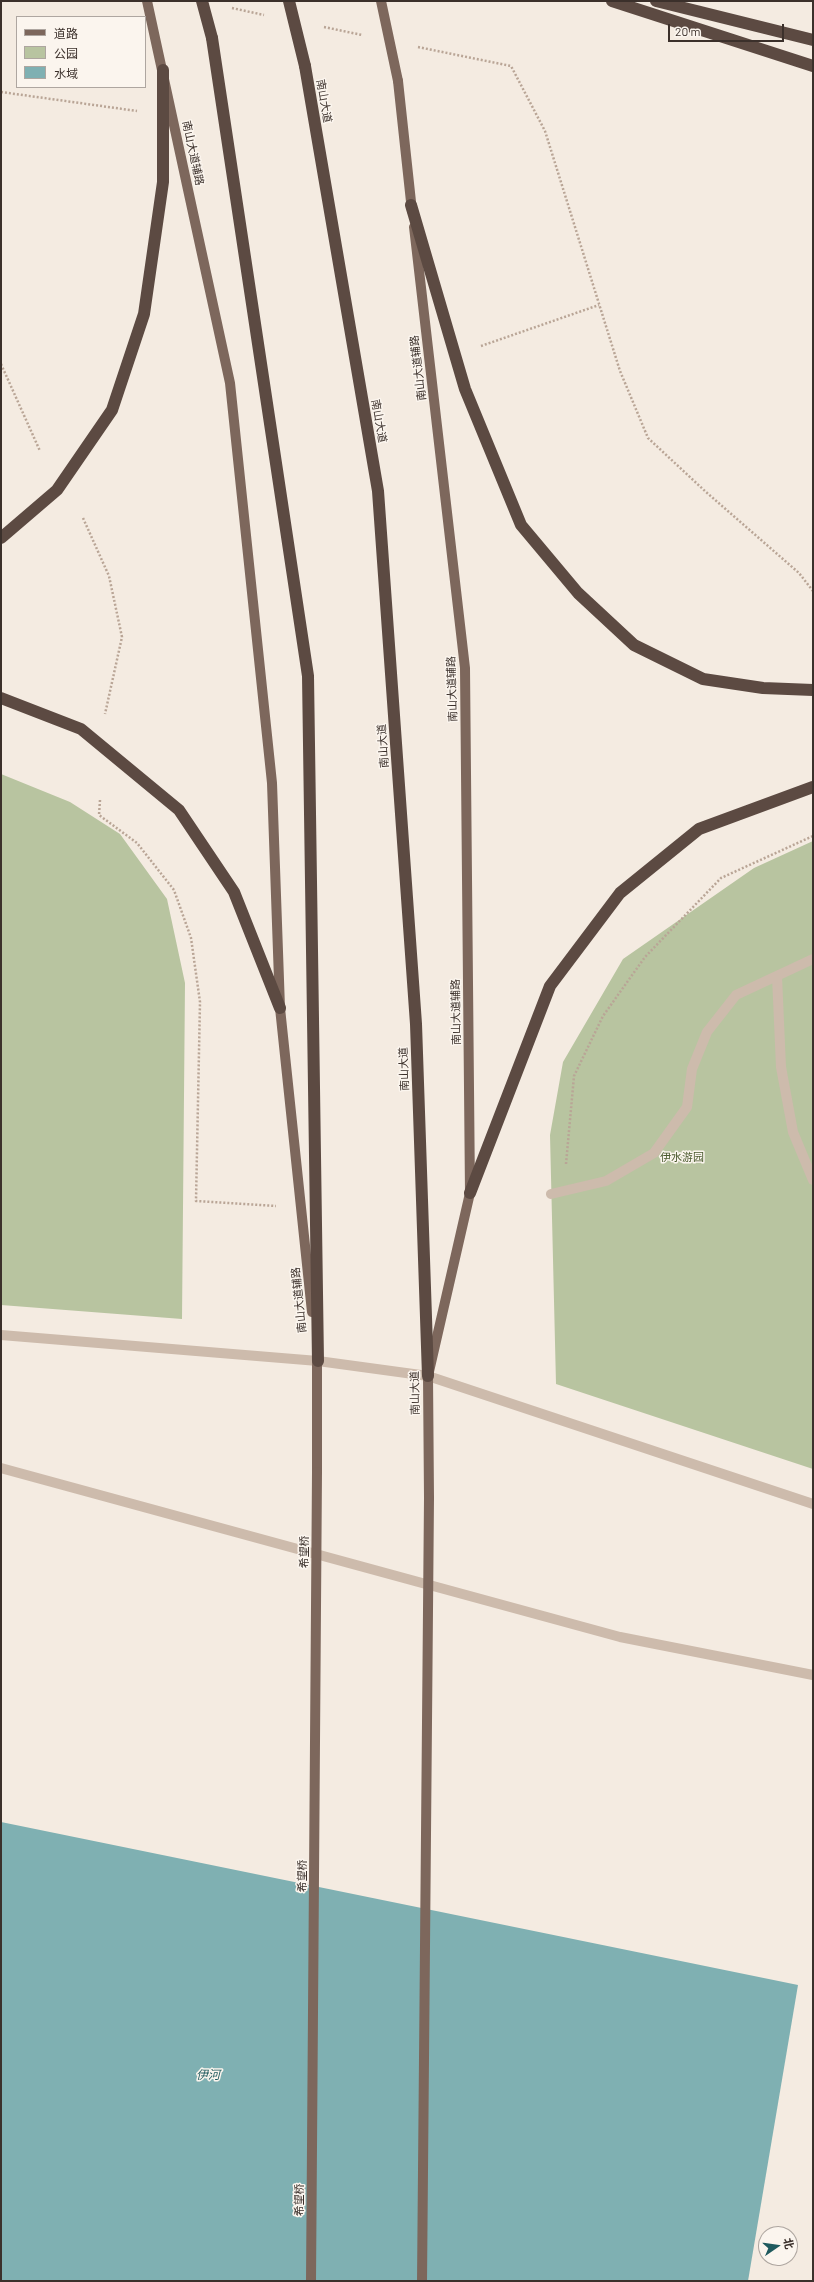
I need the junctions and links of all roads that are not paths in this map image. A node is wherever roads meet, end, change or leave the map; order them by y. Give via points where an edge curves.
1 (147, 1) edge
2 (202, 1) edge
3 (289, 1) edge
4 (381, 1) edge
5 (612, 1) edge
6 (656, 1) edge
7 (813, 40) edge
8 (813, 66) edge
9 (163, 70) junction
10 (411, 205) junction
11 (1, 538) edge
12 (813, 690) edge
13 (1, 698) edge
14 (813, 787) edge
15 (813, 959) edge
16 (777, 976) junction
17 (280, 1008) junction
18 (813, 1180) edge
19 (470, 1193) junction
20 (551, 1194) dead end
21 (1, 1335) edge
22 (318, 1361) junction
23 (428, 1376) junction
24 (1, 1468) edge
25 (813, 1504) edge
26 (813, 1675) edge
27 (311, 2281) edge
28 (422, 2281) edge

1 - 9 main road, 南山大道辅路
2 - 22 highway, bridge via 212,38 308,676
3 - 23 highway, 南山大道, bridge via 305,66 378,491 416,1024
4 - 10 main road, 南山大道辅路, bridge via 398,81
5 - 8 highway
6 - 7 highway
9 - 11 highway via 163,182 144,314 112,410 57,490
9 - 17 main road, 南山大道辅路 via 230,383 272,783
10 - 12 highway via 465,389 521,526 590,603 634,645 703,679 763,688
10 - 19 main road, 南山大道辅路 via 465,668
13 - 17 highway via 82,729 179,810 234,892
14 - 19 highway via 699,829 620,893 550,986
15 - 16 street
16 - 18 street via 781,1067 794,1132
16 - 20 street via 736,995 706,1032 692,1069 687,1107 654,1153 606,1181
17 - 22 main road, 南山大道辅路
19 - 23 main road, 南山大道辅路
21 - 22 street
22 - 23 street
22 - 27 main road, 希望桥, bridge
23 - 25 street
23 - 28 main road, 南山大道, bridge
24 - 26 street via 620,1638

